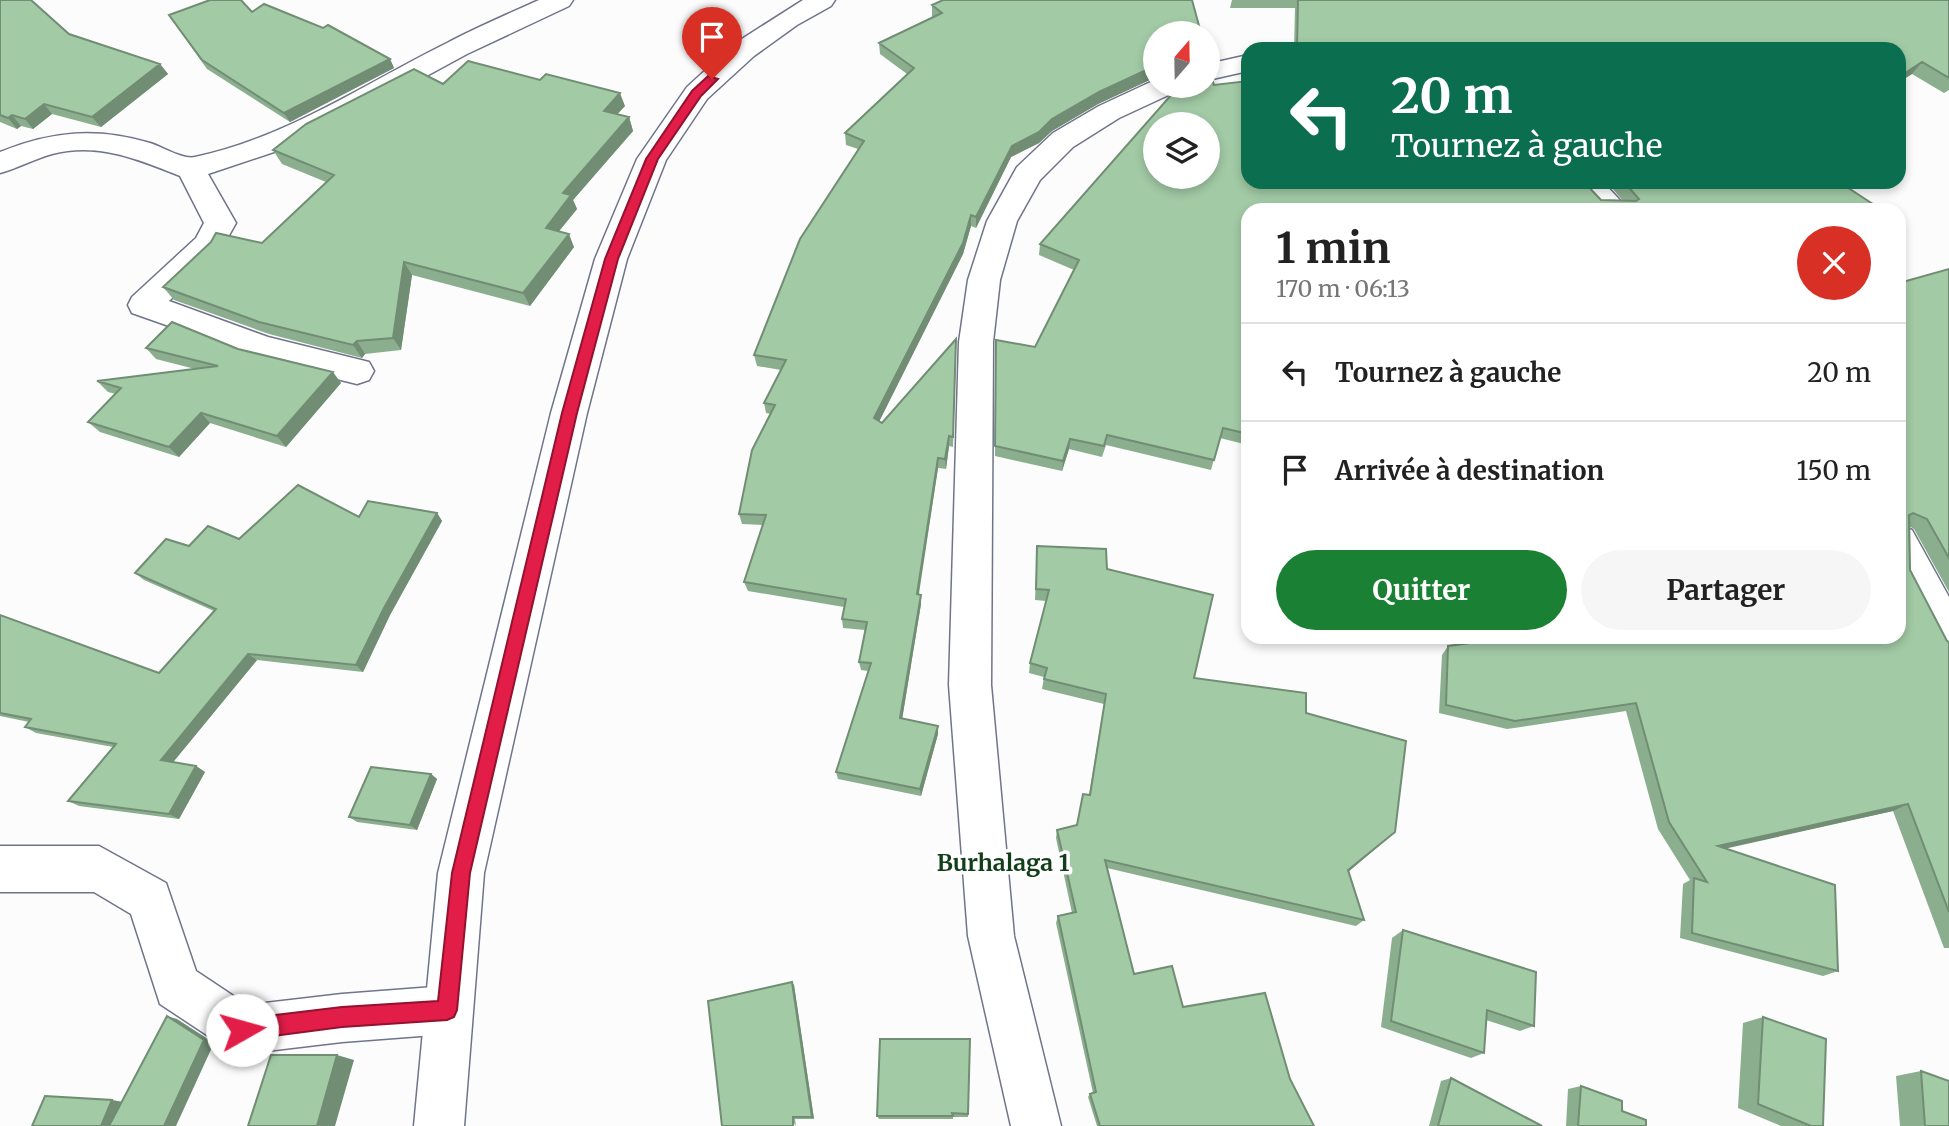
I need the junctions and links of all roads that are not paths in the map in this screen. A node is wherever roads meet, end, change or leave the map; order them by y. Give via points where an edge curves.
1 (560, 0) edge
2 (822, 0) edge
3 (1241, 65) edge
4 (1220, 69) edge
5 (1143, 96) edge
6 (0, 136) edge
7 (35, 147) junction
8 (0, 163) edge
9 (191, 169) junction
10 (1592, 189) edge
11 (1607, 203) edge
12 (357, 371) dead end
13 (1906, 554) edge
14 (1949, 636) edge
15 (0, 869) edge
16 (447, 1010) junction
17 (439, 1126) edge
18 (1035, 1126) edge

1 - 9 street via 457,48 328,118
2 - 16 street via 744,50 696,93 652,159 611,259 569,413 461,873
3 - 4 street
5 - 18 street via 1063,140 1028,174 1003,221 984,280 976,342 970,685 991,936
6 - 7 street via 34,137
7 - 8 street
7 - 9 street via 94,138 139,148
9 - 12 street via 220,223 208,245 144,305 260,348
10 - 11 street
13 - 14 street
15 - 16 street via 99,869 150,899 177,987 242,1030
16 - 17 street

